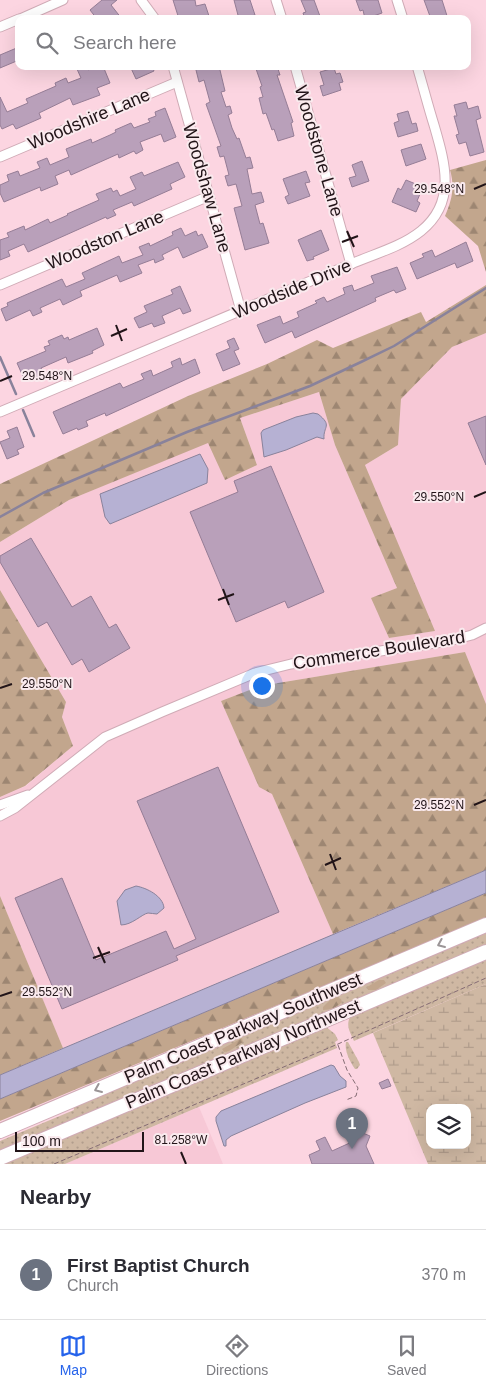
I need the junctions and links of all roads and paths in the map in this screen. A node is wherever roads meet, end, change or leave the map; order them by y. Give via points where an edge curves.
1 (63, 0) edge
2 (141, 0) edge
3 (276, 0) edge
4 (398, 0) edge
5 (28, 15) edge
6 (152, 15) edge
7 (281, 15) edge
8 (402, 15) edge
9 (15, 21) edge
10 (0, 27) edge
11 (174, 70) edge
12 (296, 70) edge
13 (418, 70) edge
14 (177, 82) junction
15 (0, 157) edge
16 (209, 196) junction
17 (351, 264) junction
18 (0, 285) edge
19 (240, 311) junction
20 (0, 412) edge
21 (486, 628) edge
22 (33, 793) junction
23 (0, 805) edge
24 (0, 816) edge
25 (486, 925) edge
26 (486, 952) edge
27 (486, 978) edge
28 (339, 1043) junction
29 (346, 1100) dead end
30 (0, 1131) edge
31 (0, 1158) edge
32 (54, 1164) edge

1 - 5 street
2 - 6 street
3 - 7 street
4 - 8 street
9 - 10 street
11 - 14 street, Woodshaw Lane
12 - 17 street, Woodstone Lane
13 - 17 street, Woodside Drive via 444,161 446,181 443,198 436,214 421,231
14 - 15 street, Woodshire Lane
14 - 16 street, Woodshaw Lane
16 - 18 street, Woodston Lane
16 - 19 street, Woodshaw Lane
17 - 19 street, Woodside Drive
19 - 20 street, Woodside Drive
21 - 22 street, Commerce Boulevard via 472,636 449,641 291,664 255,673 105,737
22 - 23 street, Commerce Boulevard
22 - 24 street, Commerce Boulevard
25 -> 30 main road, Palm Coast Parkway Southwest
26 - 31 main road, Palm Coast Parkway Northwest
27 - 28 path
28 - 29 path via 347,1070 358,1088 356,1096
28 - 32 path

